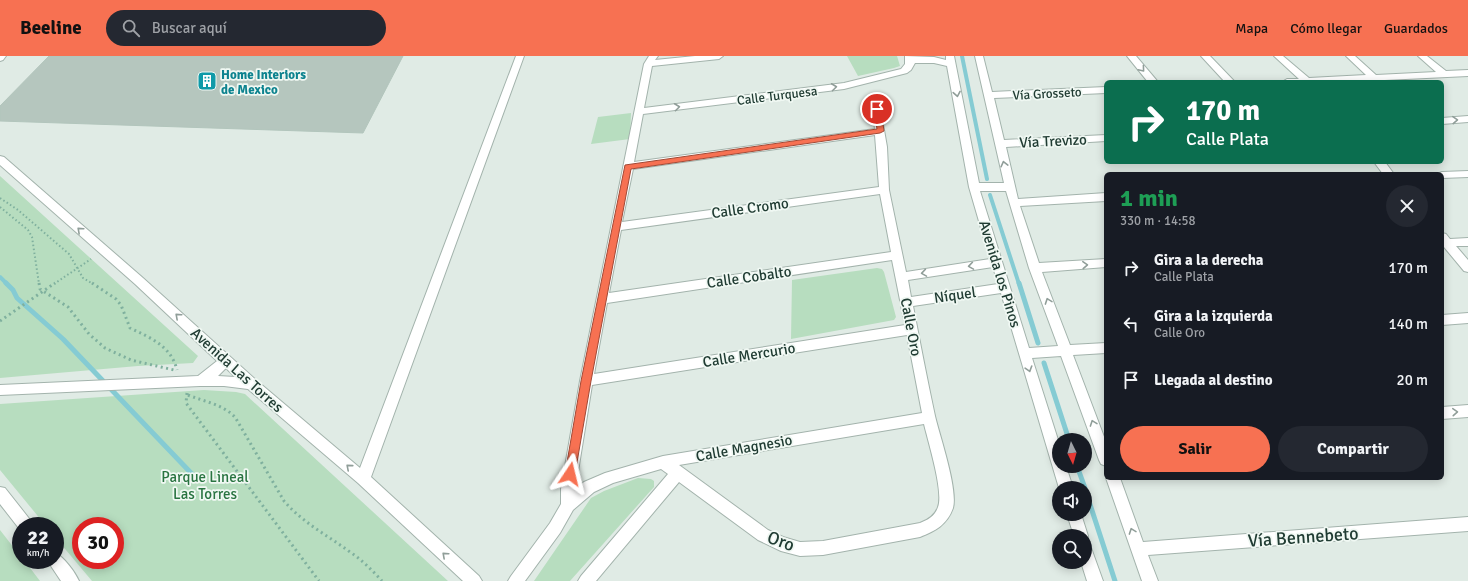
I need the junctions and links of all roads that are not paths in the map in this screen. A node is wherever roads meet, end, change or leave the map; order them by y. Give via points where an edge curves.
1 (520, 56) edge
2 (654, 56) edge
3 (719, 56) edge
4 (979, 56) edge
5 (1131, 56) edge
6 (1205, 56) edge
7 (1278, 56) edge
8 (1350, 56) edge
9 (1422, 56) edge
10 (910, 60) edge
11 (951, 60) edge
12 (648, 64) junction
13 (1468, 73) edge
14 (1444, 74) junction
15 (1374, 78) junction
16 (1151, 80) edge
17 (1228, 80) edge
18 (1305, 80) edge
19 (1340, 80) edge
20 (1104, 90) edge
21 (988, 95) junction
22 (877, 109) dead end
23 (638, 112) junction
24 (1468, 120) edge
25 (1444, 121) edge
26 (880, 131) junction
27 (1104, 138) edge
28 (999, 144) junction
29 (0, 159) edge
30 (1381, 164) edge
31 (628, 166) junction
32 (1387, 172) edge
33 (1468, 174) edge
34 (1444, 175) edge
35 (974, 187) junction
36 (1010, 188) junction
37 (884, 190) junction
38 (1104, 197) edge
39 (1014, 203) junction
40 (616, 227) junction
41 (1444, 241) edge
42 (1468, 242) edge
43 (897, 255) junction
44 (996, 262) junction
45 (1104, 263) edge
46 (1035, 268) junction
47 (1468, 268) edge
48 (901, 277) junction
49 (1004, 288) junction
50 (602, 298) junction
51 (906, 302) junction
52 (1468, 318) edge
53 (1444, 320) edge
54 (911, 329) junction
55 (1104, 348) edge
56 (1066, 351) junction
57 (1024, 353) junction
58 (226, 360) junction
59 (200, 381) junction
60 (586, 381) junction
61 (251, 384) junction
62 (0, 390) edge
63 (1468, 411) edge
64 (1444, 413) edge
65 (929, 417) junction
66 (1102, 438) edge
67 (1104, 449) edge
68 (663, 462) junction
69 (678, 473) junction
70 (363, 479) junction
71 (1114, 480) edge
72 (1064, 481) edge
73 (0, 493) edge
74 (568, 505) junction
75 (19, 517) edge
76 (1468, 524) edge
77 (920, 530) joint
78 (1139, 549) junction
79 (61, 569) edge
80 (1091, 569) edge
81 (71, 581) edge
82 (474, 581) edge
83 (516, 581) edge
84 (586, 581) edge
85 (1095, 581) edge
86 (1150, 581) edge

1 - 70 street
2 - 12 street
3 - 12 street
4 - 21 street
5 -> 16 street
6 - 17 street
7 - 18 street
8 - 15 street
9 - 14 street
10 - 11 street
23 -> 10 street, Calle Turquesa via 851,85 904,71 908,68
11 -> 35 street, Avenida los Pinos
12 - 23 street
13 - 14 street
14 - 15 street
15 - 19 street
20 - 21 street, Vía Grosseto
21 - 28 street
22 - 26 street, Calle Oro
23 - 31 street
25 -> 24 street
26 - 31 street
26 - 37 street, Calle Oro
27 - 28 street, Vía Trevizo
36 -> 28 street
58 -> 29 street, Avenida Las Torres
30 - 32 street
31 - 40 street
33 - 34 street
35 - 36 street
35 - 44 street, Avenida los Pinos
36 - 39 street
37 - 40 street, Calle Cromo
37 - 43 street, Calle Oro
38 - 39 street
39 - 46 street
40 - 50 street
41 - 42 street
41 - 47 street
43 - 48 street, Calle Oro
43 - 50 street, Calle Cobalto
44 -> 48 street, Níquel
44 - 49 street, Avenida los Pinos
46 -> 45 street
56 -> 46 street
48 - 51 street, Calle Oro
49 - 51 street, Níquel
49 - 57 street, Avenida los Pinos
50 - 60 street
51 - 54 street, Calle Oro
52 - 53 street
54 - 60 street, Calle Mercurio
54 - 65 street, Calle Oro
55 - 56 street
56 - 57 street
66 -> 56 street
57 -> 72 street, Avenida los Pinos
58 - 59 street
58 - 61 street, Avenida Las Torres
59 - 61 street
59 - 62 street
60 - 74 street via 568,489
70 -> 61 street, Avenida Las Torres
64 -> 63 street
65 - 68 street, Calle Magnesio
65 - 77 street, Calle Oro via 946,489 946,506 939,520
66 - 67 street
68 - 69 street, Oro
68 - 74 street, Calle Magnesio via 610,477 589,487
69 - 77 street, Oro via 763,536 781,544 800,548 823,548
69 - 84 street
82 -> 70 street, Avenida Las Torres
78 -> 71 street
73 - 75 street
74 - 83 street via 555,528
76 - 78 street, Vía Bennebeto
78 - 86 street
79 - 81 street
80 - 85 street

